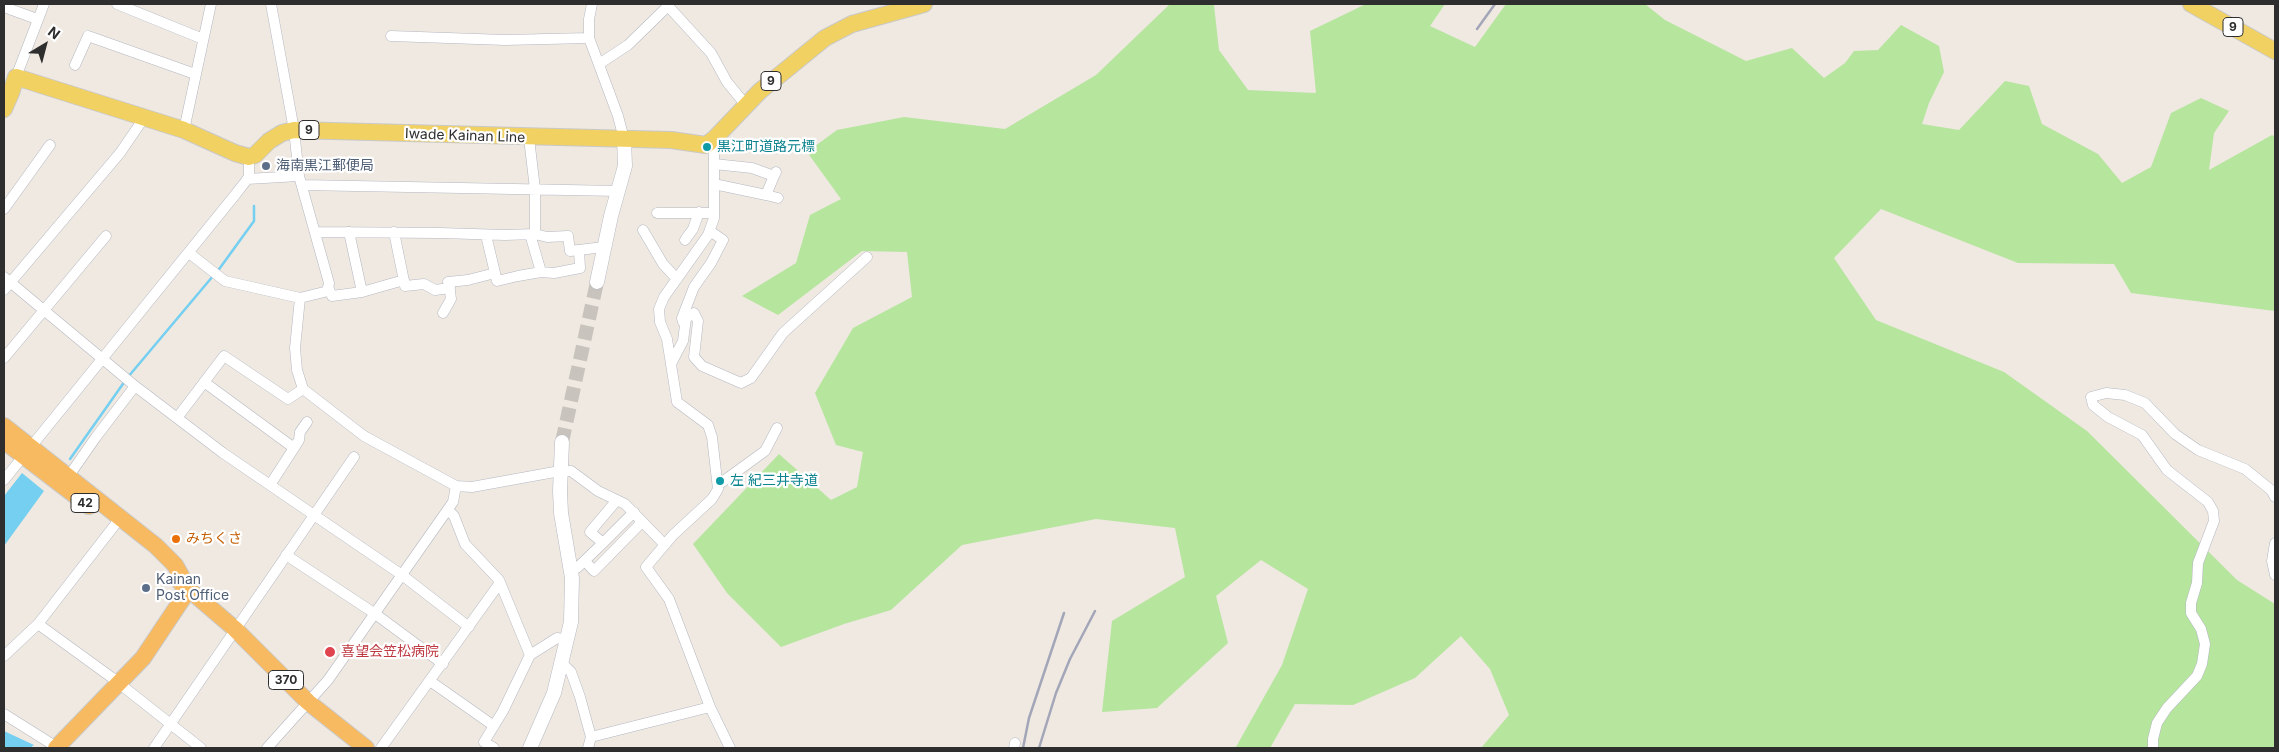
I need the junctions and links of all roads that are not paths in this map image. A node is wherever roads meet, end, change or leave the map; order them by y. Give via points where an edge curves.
1 (44, 4) edge
2 (117, 4) edge
3 (211, 4) edge
4 (271, 4) edge
5 (592, 4) edge
6 (653, 4) edge
7 (924, 4) edge
8 (2191, 4) edge
9 (4, 7) edge
10 (2212, 9) edge
11 (664, 10) junction
12 (37, 19) junction
13 (391, 36) dead end
14 (589, 38) junction
15 (202, 39) junction
16 (2275, 52) edge
17 (598, 64) junction
18 (75, 65) dead end
19 (195, 74) junction
20 (16, 77) junction
21 (745, 104) junction
22 (4, 109) edge
23 (144, 118) junction
24 (184, 130) junction
25 (294, 130) junction
26 (529, 138) junction
27 (624, 139) junction
28 (710, 143) junction
29 (50, 145) dead end
30 (250, 157) junction
31 (714, 164) junction
32 (247, 179) junction
33 (301, 181) junction
34 (714, 184) junction
35 (536, 189) junction
36 (619, 191) junction
37 (766, 195) junction
38 (778, 198) dead end
39 (4, 209) edge
40 (699, 212) junction
41 (657, 213) dead end
42 (714, 213) junction
43 (643, 230) dead end
44 (710, 231) junction
45 (316, 232) junction
46 (349, 232) junction
47 (394, 232) junction
48 (533, 234) junction
49 (486, 235) junction
50 (106, 236) dead end
51 (685, 240) dead end
52 (604, 247) junction
53 (580, 250) junction
54 (189, 253) junction
55 (867, 257) dead end
56 (541, 272) junction
57 (495, 273) junction
58 (677, 279) junction
59 (404, 280) junction
60 (597, 282) tunnel mouth
61 (6, 283) edge
62 (449, 284) junction
63 (328, 287) junction
64 (362, 292) junction
65 (300, 298) junction
66 (44, 310) junction
67 (443, 313) dead end
68 (685, 329) junction
69 (4, 358) edge
70 (103, 359) junction
71 (671, 364) junction
72 (204, 382) junction
73 (136, 386) junction
74 (303, 389) junction
75 (177, 418) junction
76 (307, 422) dead end
77 (4, 426) edge
78 (777, 428) dead end
79 (4, 440) edge
80 (562, 442) tunnel mouth
81 (294, 448) junction
82 (27, 452) junction
83 (354, 457) dead end
84 (560, 471) junction
85 (4, 480) edge
86 (66, 481) junction
87 (270, 485) junction
88 (718, 485) junction
89 (456, 486) junction
90 (2275, 498) edge
91 (617, 500) junction
92 (448, 510) junction
93 (634, 512) junction
94 (313, 515) junction
95 (117, 522) junction
96 (642, 522) junction
97 (2275, 543) edge
98 (603, 544) junction
99 (665, 545) junction
100 (286, 555) junction
101 (585, 561) junction
102 (167, 565) junction
103 (571, 569) junction
104 (402, 575) junction
105 (2275, 575) edge
106 (499, 584) junction
107 (185, 586) junction
108 (210, 607) junction
109 (174, 612) junction
110 (374, 613) junction
111 (38, 624) junction
112 (469, 627) junction
113 (235, 629) junction
114 (568, 640) junction
115 (530, 655) junction
116 (4, 656) edge
117 (562, 663) junction
118 (443, 664) junction
119 (115, 680) junction
120 (430, 682) junction
121 (308, 702) junction
122 (710, 707) junction
123 (4, 714) edge
124 (171, 725) junction
125 (494, 726) junction
126 (591, 738) junction
127 (482, 745) edge
128 (52, 747) edge
129 (154, 748) edge
130 (201, 748) edge
131 (267, 748) edge
132 (366, 748) edge
133 (381, 748) edge
134 (494, 748) edge
135 (530, 748) edge
136 (588, 748) edge
137 (730, 748) edge
138 (2153, 748) edge

1 - 12 street
2 - 15 street
3 - 15 street
4 - 25 street
5 - 14 street
6 - 11 street
7 - 21 main road, 9 via 852,24 825,38
8 - 10 main road, 9
9 - 12 street
10 - 16 main road, 9
11 - 17 street via 631,42
11 - 21 street via 668,6 688,27
12 - 20 street
13 - 14 street via 505,40
14 - 17 street
15 - 19 street
17 - 27 street
18 - 19 street via 88,36
19 - 24 street
20 - 22 main road
20 - 23 main road
21 - 28 main road, 9
23 - 24 main road
23 - 61 street via 120,153
24 - 30 main road
25 - 26 main road, Iwade Kainan Line / 9
25 - 30 main road, Iwade Kainan Line / 9 via 282,133
25 - 33 street
26 - 27 main road, Iwade Kainan Line / 9
26 - 35 street
27 - 28 main road, Iwade Kainan Line / 9
27 - 36 main road via 625,166
28 - 31 street via 714,147
29 - 39 street
30 - 32 street
31 - 34 street
31 - 37 street via 775,174
32 - 33 street
32 - 54 street
33 - 35 street
33 - 45 street
34 - 37 street
34 - 42 street
35 - 36 street
35 - 48 street
36 - 52 main road
37 - 38 street
40 - 41 street
40 - 42 street
40 - 51 street
42 - 44 street
43 - 58 street via 663,264
44 - 58 street
44 - 68 street via 723,240 694,287 682,318
45 - 46 street
45 - 63 street
46 - 47 street
46 - 64 street
47 - 49 street
47 - 59 street
48 - 49 street
48 - 53 street via 568,236 570,251
48 - 56 street
49 - 57 street
50 - 66 street
52 - 53 street
52 - 60 main road
53 - 56 street via 580,268
54 - 65 street via 225,280
54 - 70 street
55 - 68 street via 782,333 751,378 741,383 702,366 694,357 698,322 694,313 686,318
56 - 57 street via 497,281
57 - 62 street
58 - 71 street via 659,309
59 - 62 street via 405,286 424,284 435,290
59 - 64 street
61 - 66 street
62 - 67 street via 451,299
63 - 64 street via 332,296
63 - 65 street via 328,291
65 - 74 street via 295,348
66 - 69 street
66 - 70 street
68 - 71 street via 683,341
70 - 73 street
70 - 82 street
71 - 88 street via 677,402 708,425
72 - 74 street via 224,356 288,399
72 - 75 street
72 - 81 street
73 - 75 street
73 - 86 street
74 - 89 street via 364,436
75 - 87 street
76 - 81 street
77 - 82 highway, 42
78 - 88 street via 765,451
79 - 82 highway, 42
80 - 84 main road
81 - 87 street
82 - 85 street
82 - 86 highway, 42
83 - 94 street
84 - 89 street via 472,487
84 - 91 street via 571,471 598,491
84 - 103 main road via 561,513
86 - 95 highway, 42
87 - 94 street
88 - 99 street via 712,499
89 - 92 street
90 - 138 street via 2245,469 2198,450 2175,434 2145,403 2125,395 2106,393 2091,397 2093,405 2108,417 2142,435 2167,470 2208,502 2213,511 2214,521 2198,563 2191,603 2191,613 2201,629 2205,644 2202,664 2197,676 2157,723
91 - 93 street
91 - 98 street via 590,532
92 - 104 street
92 - 106 street via 454,516 465,544 499,580
93 - 96 street
93 - 98 street
94 - 100 street
94 - 104 street
95 - 102 highway, 42
95 - 111 street
96 - 99 street
96 - 101 street via 594,571
97 - 105 street via 2272,561
98 - 101 street
99 - 122 street via 646,567 668,600
100 - 110 street
100 - 113 street
101 - 103 street
102 - 107 highway, 370
102 - 108 highway, 370 via 185,573
102 - 119 highway, 42 via 173,583 172,598
103 - 114 main road via 572,622
104 - 110 street
104 - 112 street
106 - 112 street
106 - 115 street
107 - 108 highway, 370
107 - 109 highway, 42 via 183,598
108 - 109 highway, 370 via 189,598
108 - 113 highway, 370
109 - 119 highway, 42 via 142,658
110 - 118 street
110 - 121 street via 328,680
111 - 116 street
111 - 119 street
112 - 118 street
113 - 121 highway, 370
113 - 124 street
114 - 115 street via 557,638
114 - 117 main road
115 - 125 street
117 - 126 street via 571,672
117 - 135 main road via 554,693
118 - 120 street
119 - 124 street
119 - 128 highway, 42
120 - 125 street
120 - 133 street
121 - 131 street
121 - 132 highway, 370
122 - 126 street
122 - 137 street
123 - 128 street
124 - 129 street
124 - 130 street
125 - 127 street
126 - 136 street
127 - 134 street

